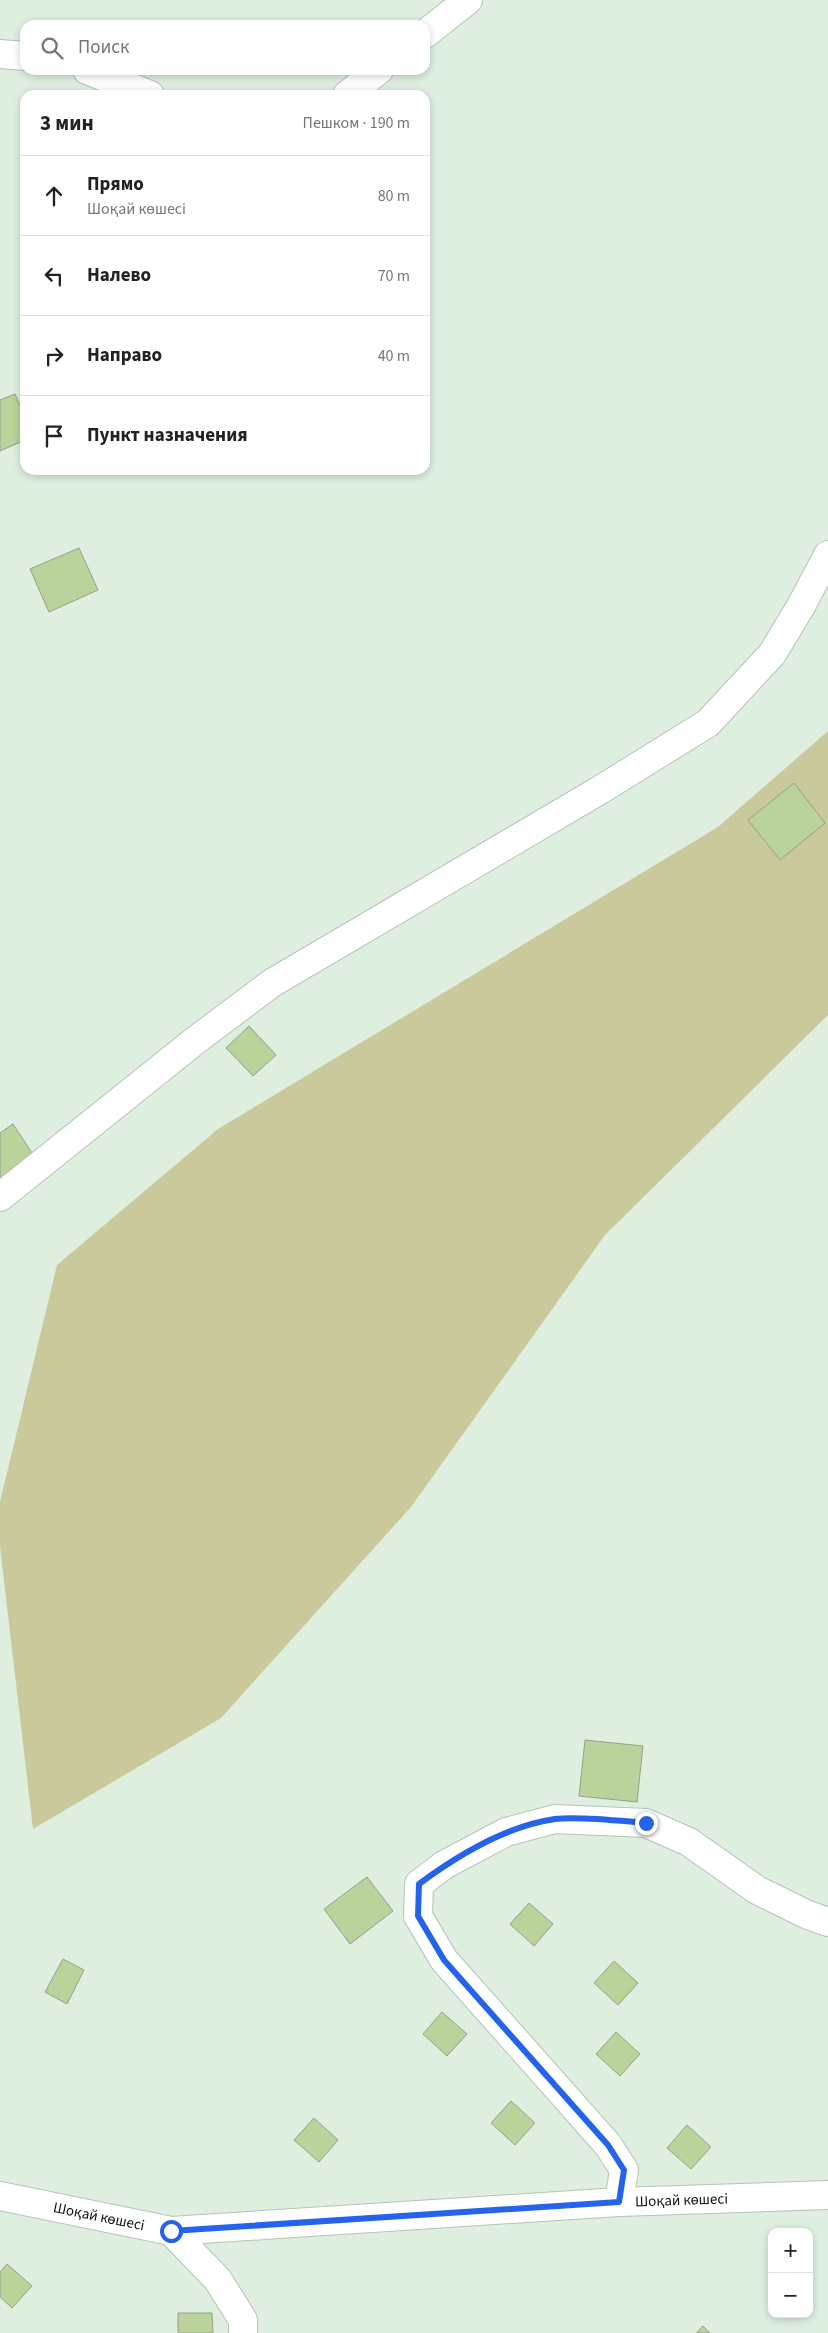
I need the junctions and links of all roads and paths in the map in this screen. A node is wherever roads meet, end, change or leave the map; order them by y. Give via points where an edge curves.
1 (468, 0) edge
2 (430, 30) edge
3 (0, 54) edge
4 (20, 56) edge
5 (100, 75) edge
6 (373, 75) edge
7 (137, 90) edge
8 (353, 90) edge
9 (828, 555) edge
10 (0, 1197) edge
11 (828, 1922) edge
12 (828, 2195) edge
13 (0, 2196) edge
14 (619, 2202) junction
15 (171, 2231) junction
16 (243, 2333) edge

1 - 2 street
3 - 4 street
5 - 7 street
6 - 8 street
9 - 10 street via 772,654 708,723 272,983
11 - 14 street via 757,1890 689,1842 646,1823 556,1819 539,1823 506,1832 444,1865 419,1884 418,1916 444,1960 608,2145 624,2170
12 - 14 street, Шоқай көшесі
13 - 15 street, Шоқай көшесі
14 - 15 street, Шоқай көшесі
15 - 16 street via 218,2280 243,2320

